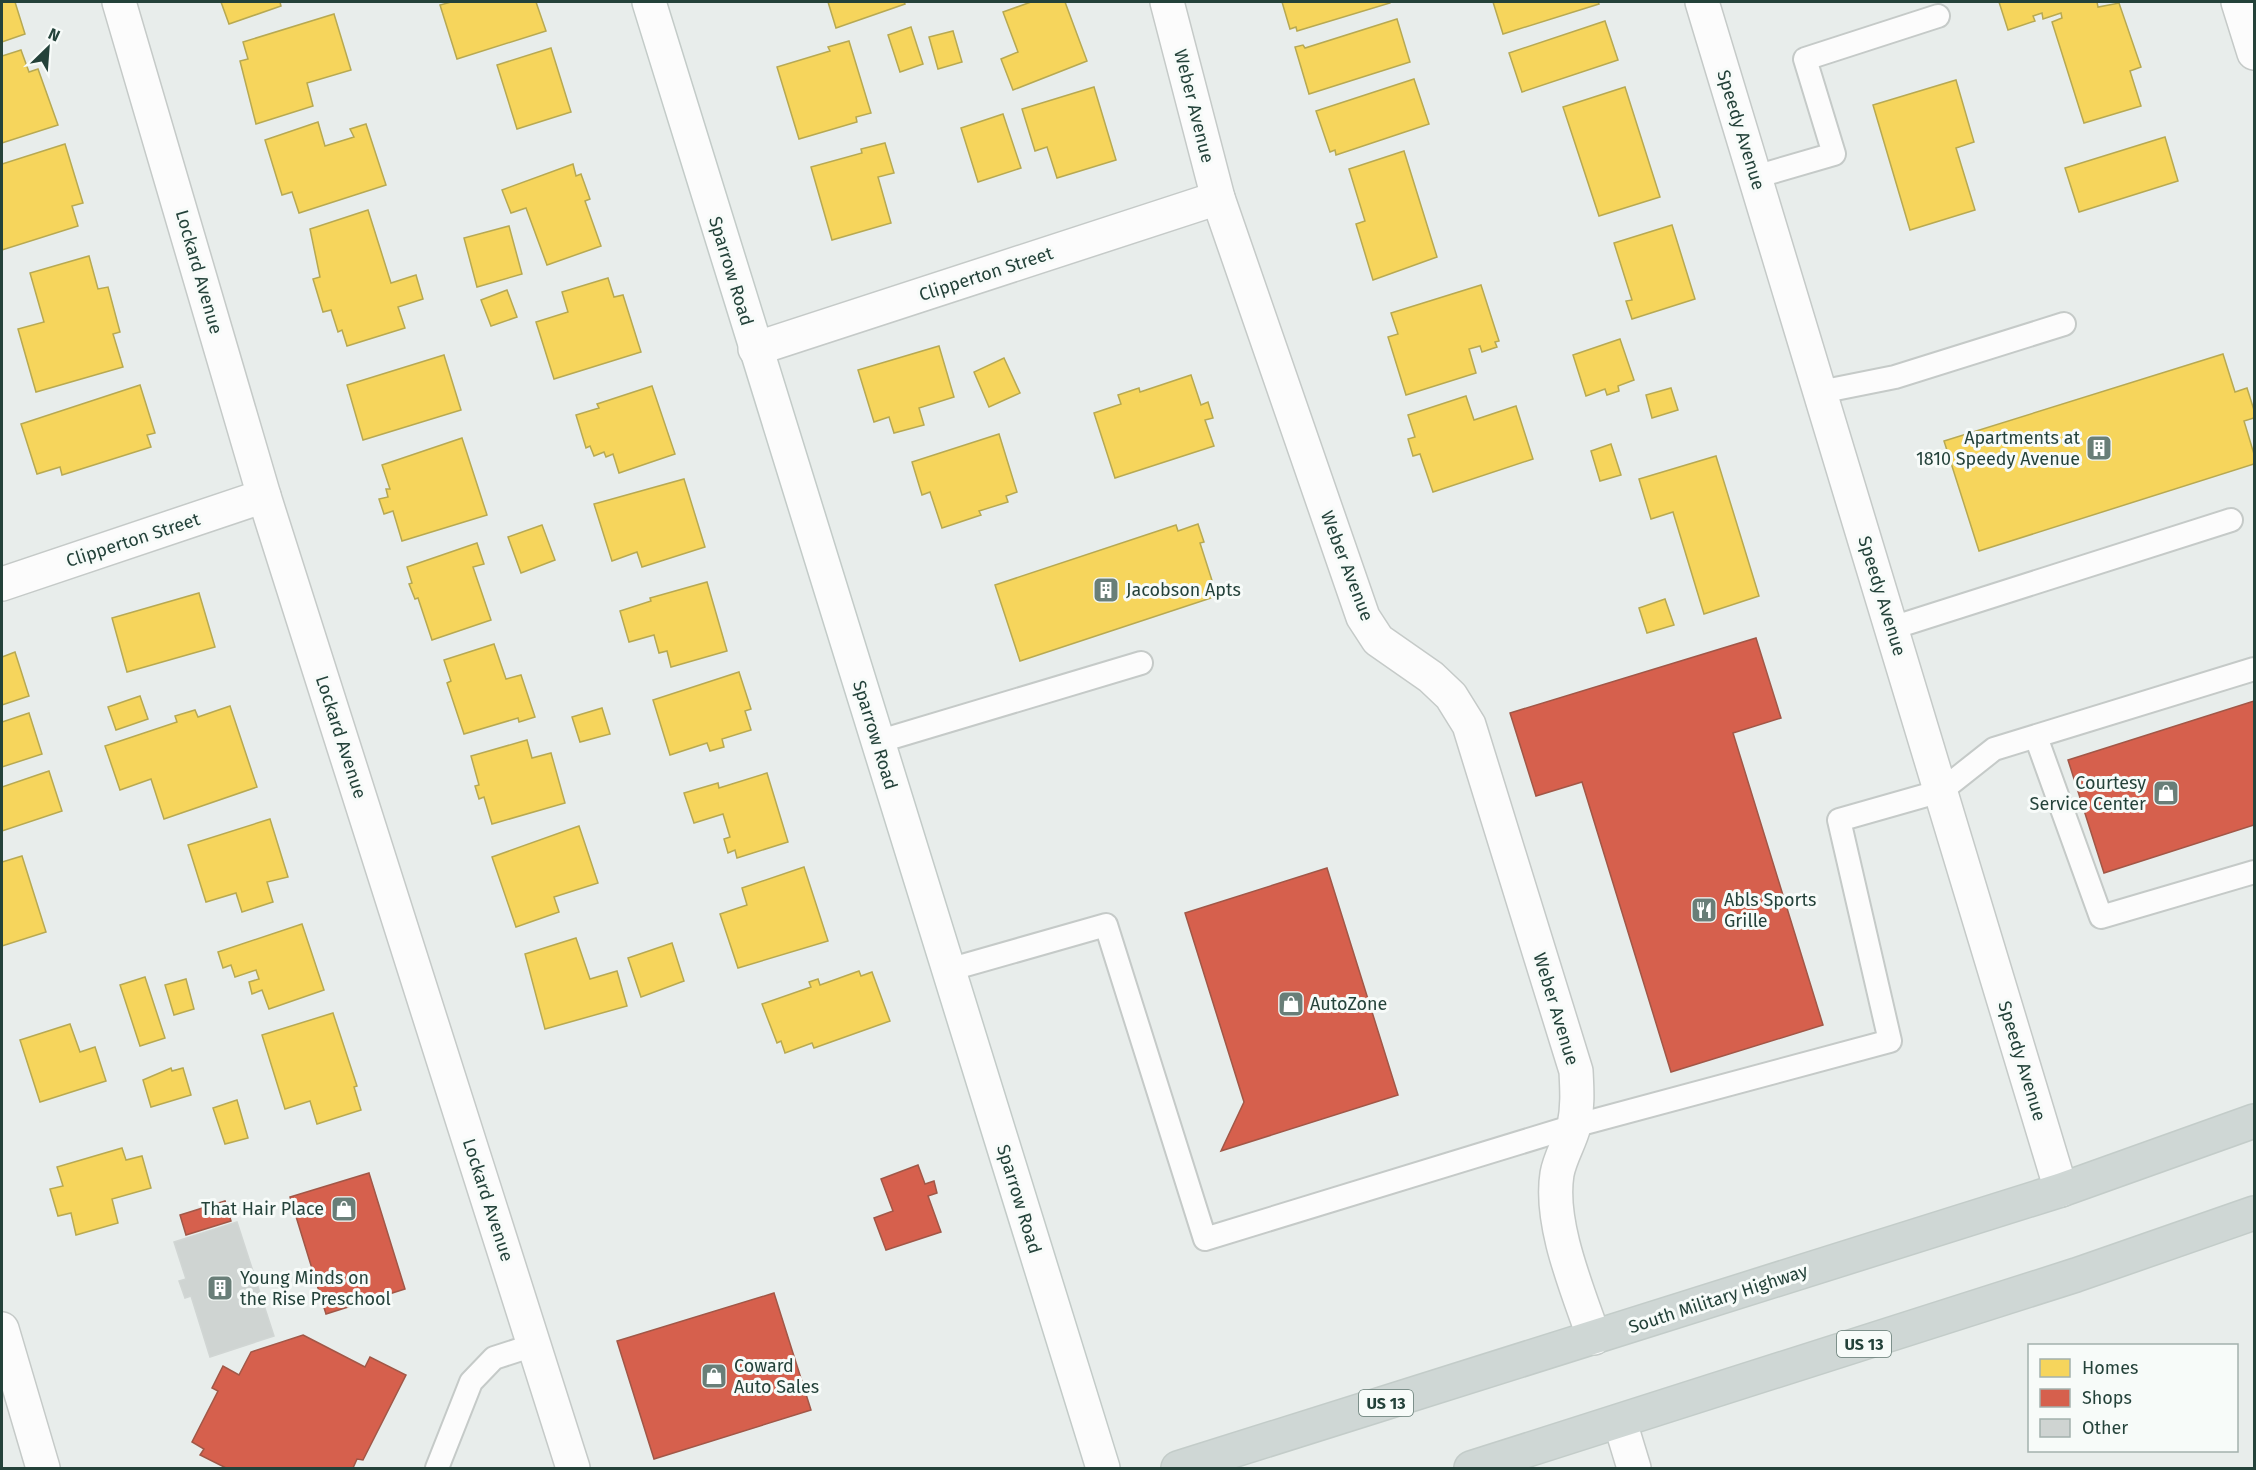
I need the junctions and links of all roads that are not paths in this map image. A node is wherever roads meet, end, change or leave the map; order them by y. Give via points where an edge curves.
1 (119, 2) edge
2 (649, 2) edge
3 (1167, 2) edge
4 (1702, 2) edge
5 (2245, 11) edge
6 (1938, 16) dead end
7 (2254, 53) edge
8 (1755, 177) junction
9 (1218, 198) junction
10 (2064, 324) dead end
11 (755, 349) junction
12 (1820, 392) junction
13 (264, 496) junction
14 (2231, 519) dead end
15 (2, 584) edge
16 (1892, 628) junction
17 (1141, 663) dead end
18 (2254, 669) edge
19 (2036, 737) junction
20 (877, 742) junction
21 (1941, 791) junction
22 (2254, 872) edge
23 (948, 970) junction
24 (2254, 1121) edge
25 (1574, 1126) junction
26 (2061, 1190) junction
27 (2254, 1214) edge
28 (2, 1329) edge
29 (1594, 1338) junction
30 (534, 1345) junction
31 (1620, 1422) junction
32 (44, 1468) edge
33 (437, 1468) edge
34 (573, 1468) edge
35 (1103, 1468) edge
36 (1178, 1468) edge
37 (1471, 1468) edge
38 (1634, 1468) edge

1 - 13 street, Lockard Avenue
2 - 11 street, Sparrow Road
3 - 9 street, Weber Avenue
4 - 8 street, Speedy Avenue
5 - 7 street
6 - 8 lane via 1805,58 1834,154
8 - 12 street, Speedy Avenue
9 - 11 street, Clipperton Street
9 - 25 street, Weber Avenue via 1363,617 1378,640 1452,696 1468,725 1576,1071 1578,1099
10 - 12 lane via 1895,376
11 - 20 street, Sparrow Road
12 - 16 street, Speedy Avenue
13 - 15 street, Clipperton Street
13 - 30 street, Lockard Avenue
14 - 16 lane
16 - 21 street, Speedy Avenue
17 - 20 lane
18 - 19 lane
19 - 21 lane via 1994,749
19 - 22 lane via 2101,917
20 - 23 street, Sparrow Road
21 - 25 lane via 1839,820 1890,1041
21 - 26 street, Speedy Avenue
23 - 25 lane via 1106,925 1205,1239
23 - 35 street, Sparrow Road
24 - 26 main road, South Military Highway / US 13
25 - 29 street, Weber Avenue via 1557,1173 1557,1196 1563,1250
26 - 29 main road, South Military Highway / US 13
27 - 31 main road, US 13
28 - 32 street
29 - 36 main road, South Military Highway / US 13
30 - 33 lane via 494,1358 471,1382
30 - 34 street, Lockard Avenue
31 - 37 main road, US 13
31 - 38 street

